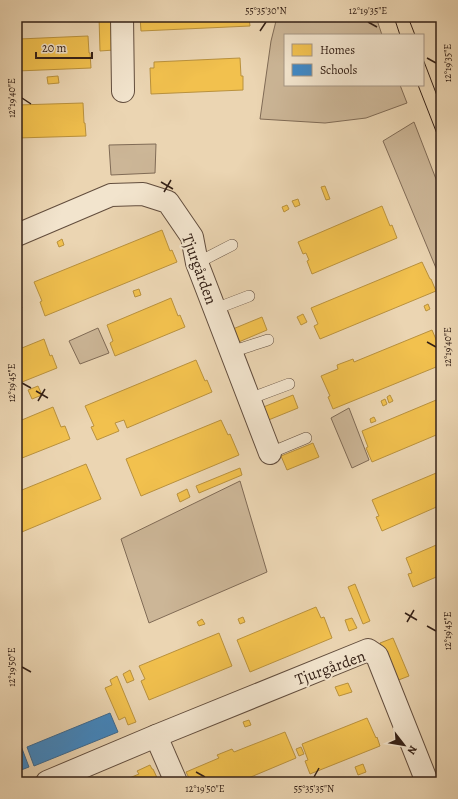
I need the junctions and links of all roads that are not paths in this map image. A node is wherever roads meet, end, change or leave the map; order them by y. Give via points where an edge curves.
1 (122, 17) edge
2 (123, 91) dead end
3 (17, 235) edge
4 (232, 245) dead end
5 (197, 263) junction
6 (249, 296) dead end
7 (215, 309) junction
8 (268, 340) dead end
9 (231, 352) junction
10 (289, 384) dead end
11 (249, 399) junction
12 (306, 438) dead end
13 (270, 453) joint
14 (156, 736) junction
15 (47, 782) edge
16 (176, 782) edge
17 (427, 782) edge

1 - 2 street
3 - 5 street, Tjurgården via 111,195 143,194 168,202 192,237
4 - 5 lane
5 - 7 street, Tjurgården
6 - 7 lane
7 - 9 street, Tjurgården
8 - 9 lane
9 - 11 street, Tjurgården
10 - 11 lane
11 - 13 street, Tjurgården
12 - 13 lane, Tjurgården
14 - 15 street, Tjurgården
14 - 16 street
14 - 17 street, Tjurgården via 368,650 376,656

